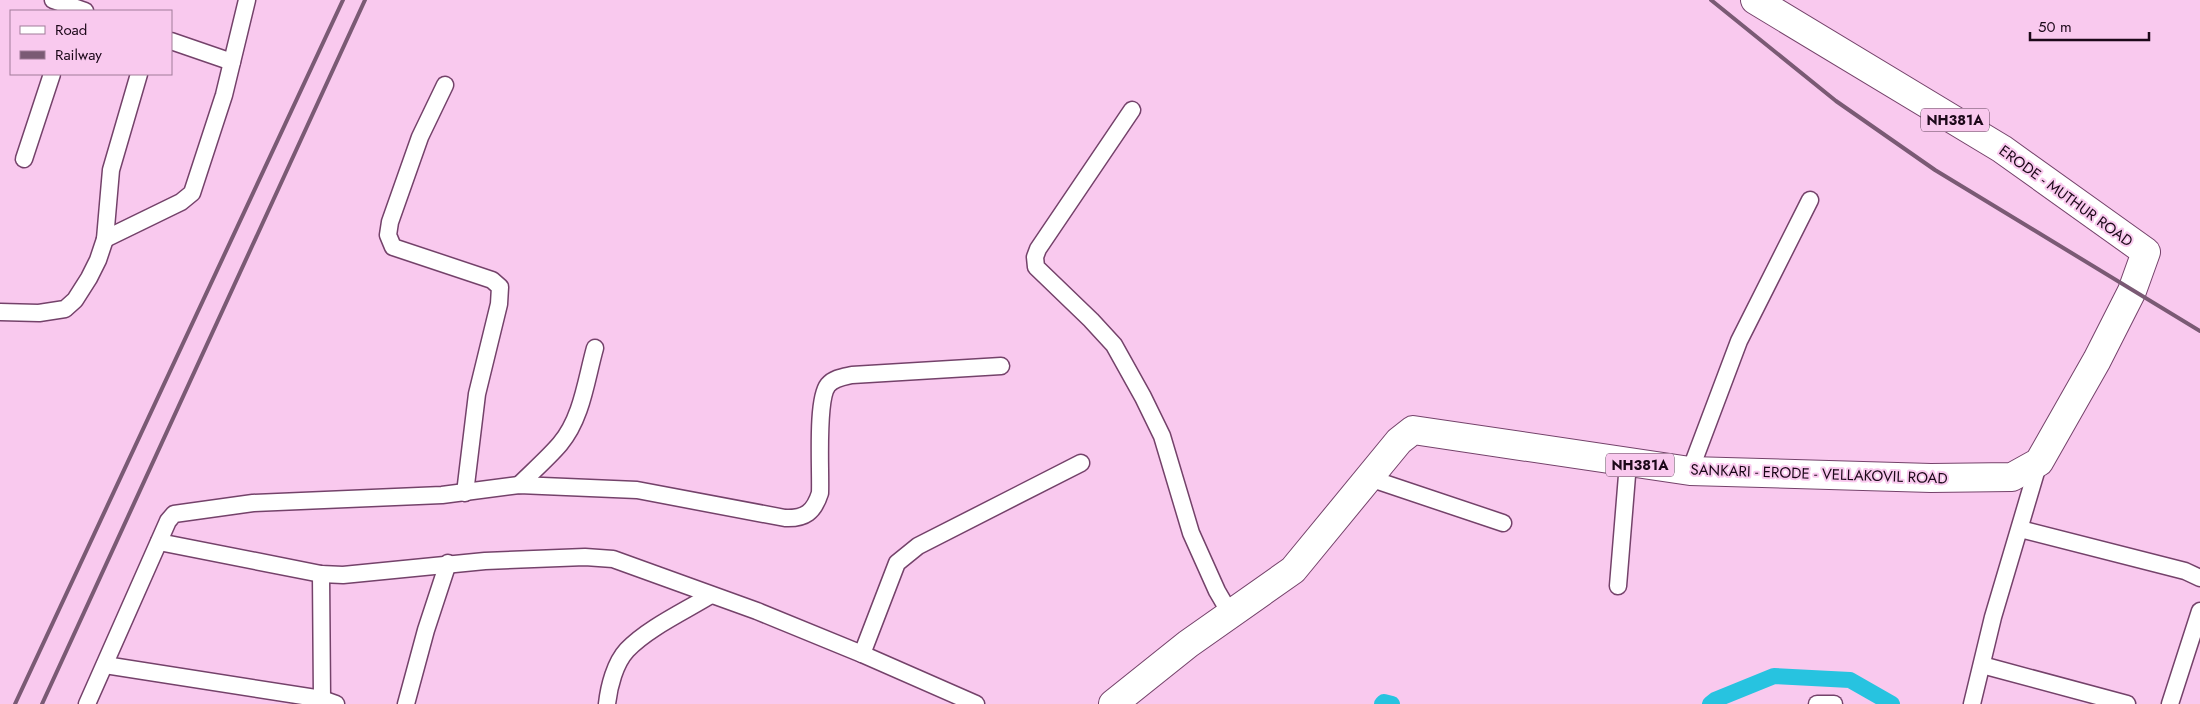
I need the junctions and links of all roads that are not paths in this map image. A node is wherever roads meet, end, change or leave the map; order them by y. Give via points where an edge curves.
1 (53, 0) edge
2 (247, 0) edge
3 (1755, 0) edge
4 (77, 10) edge
5 (172, 41) edge
6 (232, 62) junction
7 (52, 75) edge
8 (139, 75) edge
9 (445, 85) dead end
10 (1132, 110) dead end
11 (24, 159) dead end
12 (1810, 200) dead end
13 (105, 239) junction
14 (0, 312) edge
15 (594, 348) dead end
16 (1001, 366) dead end
17 (2039, 462) junction
18 (1082, 463) dead end
19 (1628, 463) junction
20 (1690, 471) junction
21 (1369, 478) junction
22 (519, 485) junction
23 (465, 493) junction
24 (1503, 523) dead end
25 (2020, 529) junction
26 (159, 542) junction
27 (448, 564) junction
28 (321, 574) junction
29 (2200, 578) edge
30 (1618, 586) dead end
31 (711, 595) junction
32 (2200, 611) edge
33 (1232, 615) junction
34 (862, 654) junction
35 (105, 664) junction
36 (1982, 664) junction
37 (329, 702) edge
38 (87, 704) edge
39 (406, 704) edge
40 (607, 704) edge
41 (976, 704) edge
42 (1113, 704) edge
43 (1817, 704) edge
44 (1834, 704) edge
45 (1972, 704) edge
46 (2127, 704) edge
47 (2170, 704) edge

1 - 4 street
2 - 6 street
3 - 17 highway, ERODE - MUTHUR ROAD / NH381A via 2002,149 2146,252 2132,291 2097,360
5 - 6 street
6 - 13 street via 192,193 181,202
7 - 11 street
8 - 13 street via 111,170
9 - 23 street via 420,136 388,235 393,247 482,276 500,288 477,394
10 - 33 street via 1038,249 1036,266 1114,345 1162,436 1191,534 1217,591
12 - 20 street via 1739,341
13 - 14 street via 92,272 70,305 51,312
15 - 22 street via 576,417 569,431
16 - 22 street via 852,374 829,383 822,399 820,493 816,505 803,517 785,518 637,490
17 - 20 highway, SANKARI - ERODE - VELLAKOVIL ROAD / NH381A via 2012,477
17 - 25 street
18 - 34 street via 918,546 905,556 897,563 891,576
19 - 20 highway, SANKARI - ERODE - VELLAKOVIL ROAD / NH381A
19 - 21 highway, SANKARI - ERODE - VELLAKOVIL ROAD / NH381A via 1413,430 1399,441
19 - 30 street
21 - 24 street
21 - 33 highway, SANKARI - ERODE - VELLAKOVIL ROAD / NH381A via 1293,570
22 - 23 street
23 - 26 street via 252,503 183,511 168,521
25 - 29 street via 2185,571
25 - 36 street
26 - 28 street
26 - 35 street
27 - 28 street via 343,575
27 - 31 street via 585,557 613,559
27 - 39 street
28 - 37 street
31 - 34 street
31 - 40 street via 627,650 615,672
32 - 47 street
33 - 42 highway, SANKARI - ERODE - VELLAKOVIL ROAD / NH381A via 1188,644
34 - 41 street
35 - 37 street
35 - 38 street
36 - 45 street
36 - 46 street
43 - 44 street

